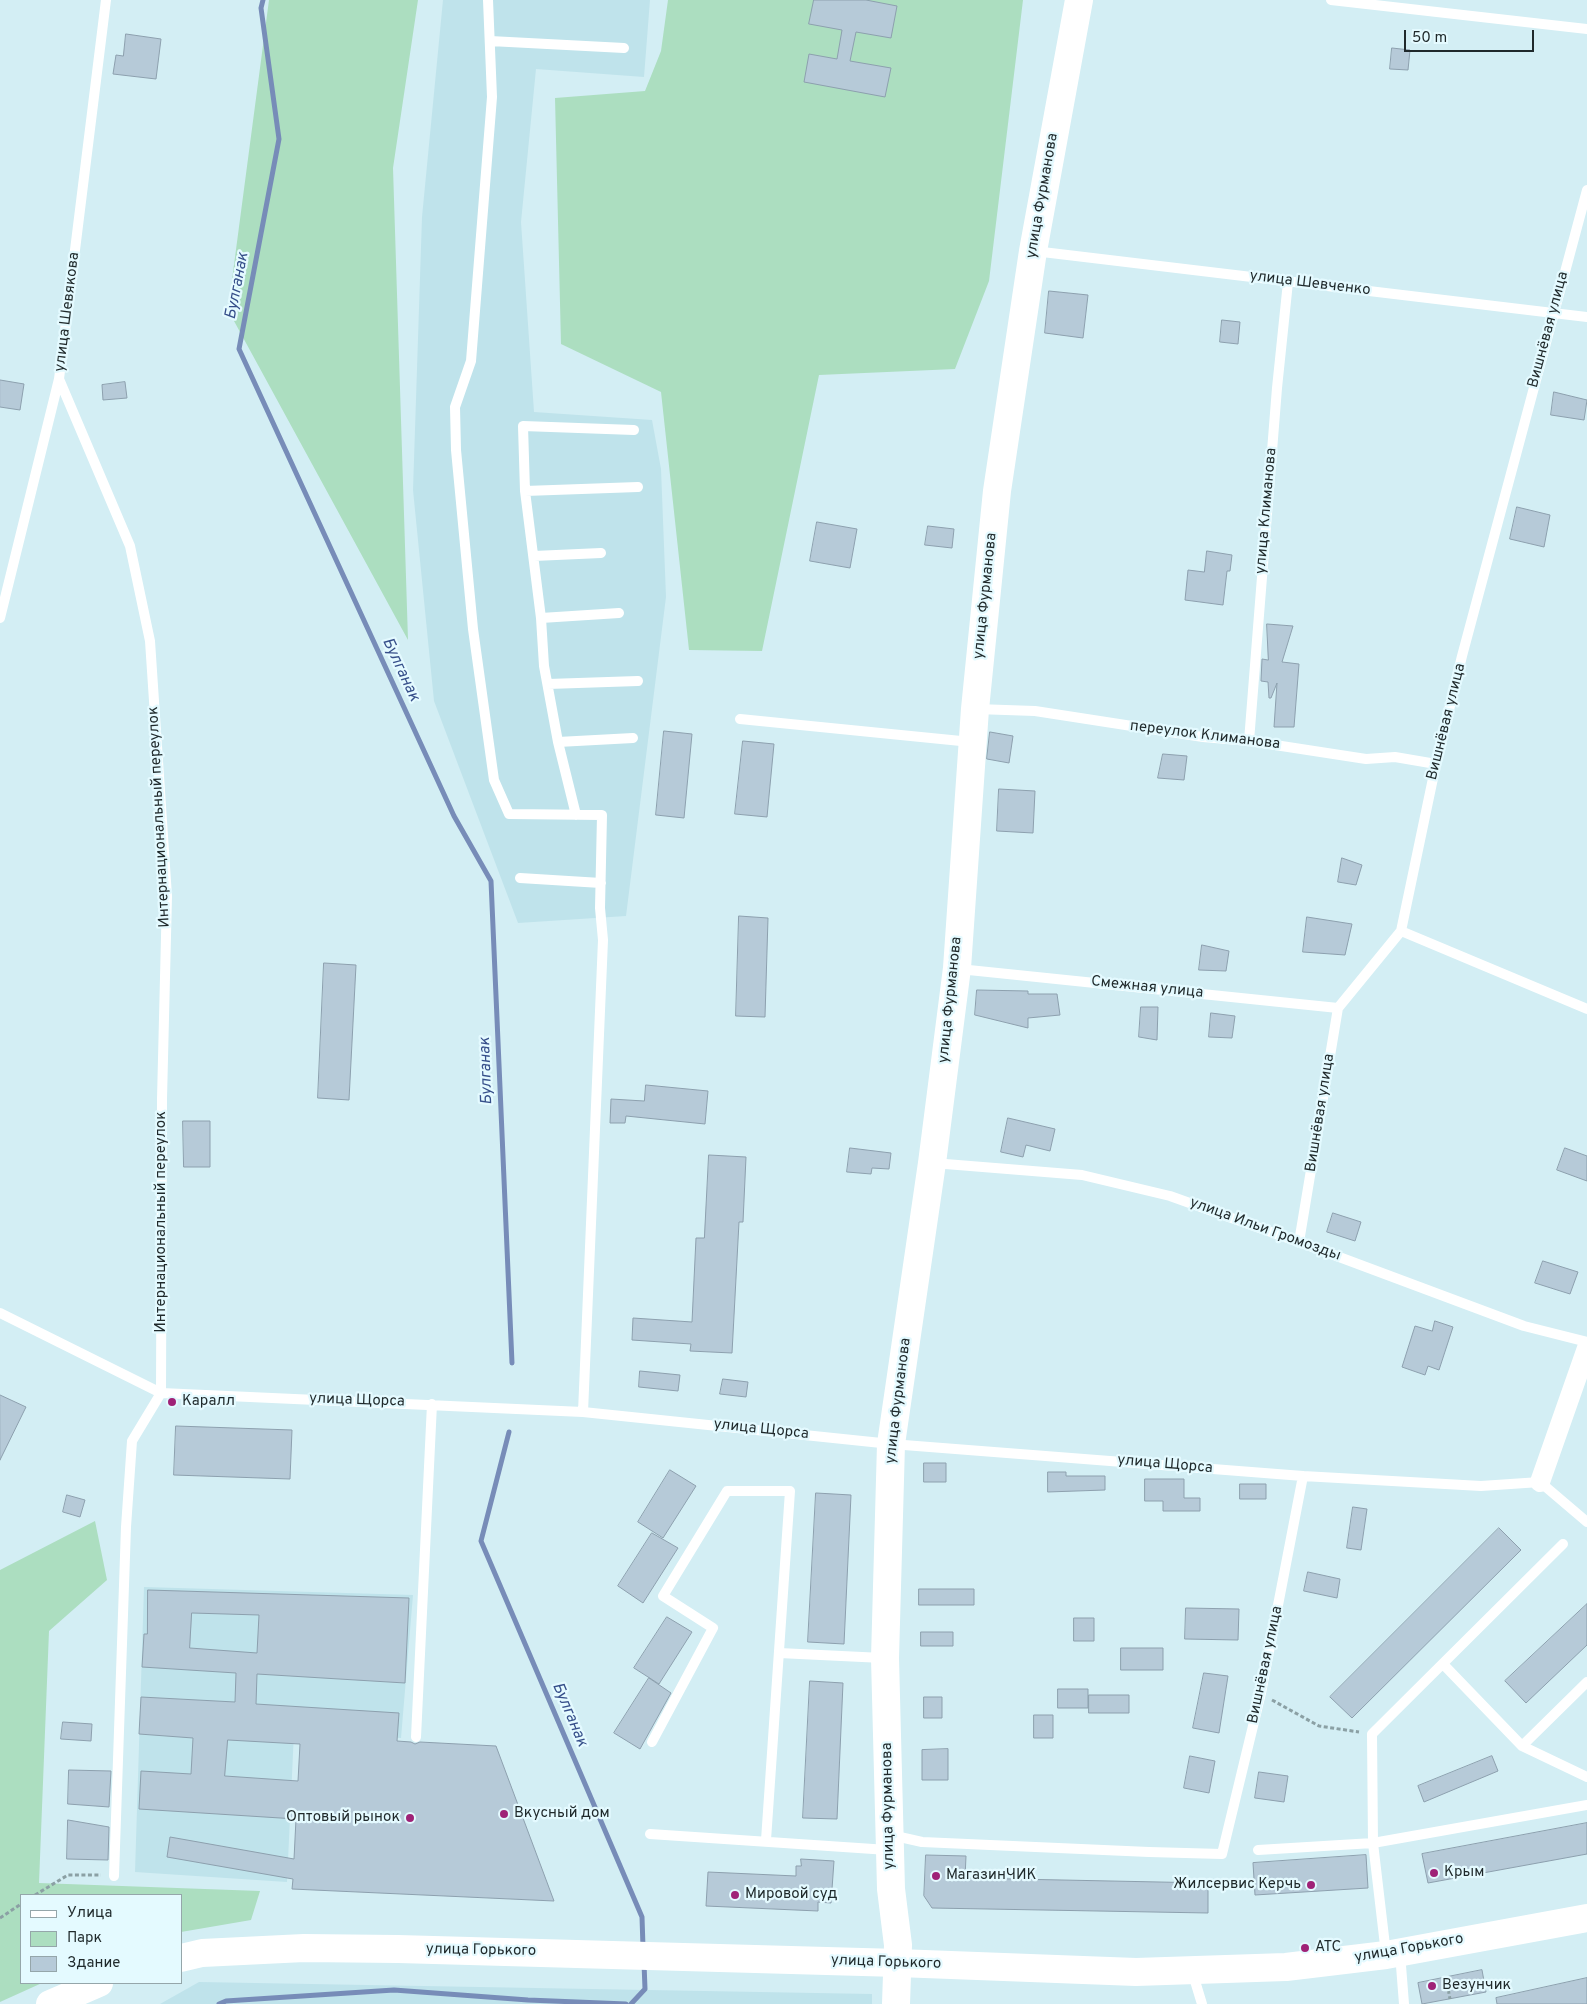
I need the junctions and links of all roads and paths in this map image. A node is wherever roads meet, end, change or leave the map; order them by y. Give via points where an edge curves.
1 (106, 0) edge
2 (488, 0) edge
3 (1080, 0) edge
4 (1331, 0) edge
5 (1587, 30) edge
6 (490, 41) junction
7 (624, 48) dead end
8 (1587, 190) edge
9 (1033, 250) junction
10 (1288, 282) junction
11 (1554, 314) junction
12 (1587, 317) edge
13 (60, 379) junction
14 (634, 430) dead end
15 (638, 487) dead end
16 (525, 491) junction
17 (601, 553) dead end
18 (534, 556) junction
19 (618, 613) dead end
20 (0, 618) edge
21 (541, 618) junction
22 (638, 681) dead end
23 (548, 684) junction
24 (975, 709) junction
25 (740, 719) dead end
26 (633, 738) dead end
27 (1249, 741) junction
28 (558, 742) junction
29 (972, 742) junction
30 (1436, 764) junction
31 (576, 815) junction
32 (520, 878) dead end
33 (600, 883) junction
34 (1400, 931) junction
35 (956, 968) junction
36 (1338, 1008) junction
37 (1587, 1008) edge
38 (932, 1163) junction
39 (1299, 1242) junction
40 (0, 1313) edge
41 (1587, 1342) edge
42 (1587, 1348) edge
43 (161, 1393) junction
44 (432, 1404) junction
45 (583, 1412) junction
46 (891, 1444) junction
47 (1303, 1476) junction
48 (1540, 1482) junction
49 (1587, 1522) edge
50 (1563, 1544) dead end
51 (779, 1653) junction
52 (885, 1658) junction
53 (1443, 1664) junction
54 (1587, 1682) edge
55 (1261, 1693) junction
56 (1372, 1734) junction
57 (416, 1737) dead end
58 (652, 1742) dead end
59 (1522, 1746) junction
60 (1587, 1777) edge
61 (1587, 1805) edge
62 (650, 1834) dead end
63 (766, 1840) junction
64 (890, 1843) junction
65 (1373, 1843) junction
66 (1258, 1850) dead end
67 (114, 1876) joint
68 (37, 1894) edge
69 (20, 1905) edge
70 (0, 1918) edge
71 (1587, 1918) edge
72 (1393, 1954) junction
73 (182, 1958) edge
74 (898, 1963) junction
75 (1192, 1970) junction
76 (1446, 1977) dead end
77 (97, 1984) edge
78 (1450, 1999) dead end
79 (50, 2004) edge
80 (896, 2004) edge
81 (1202, 2004) edge
82 (1404, 2004) edge

1 - 13 lane, улица Шевякова
2 - 6 lane
3 - 9 main road, улица Фурманова
4 - 5 lane
6 - 7 lane
6 - 31 lane via 492,98 471,361 455,407 473,629 494,780 509,814
8 - 11 lane, Вишнёвая улица
9 - 10 lane, улица Шевченко
9 - 24 main road, улица Фурманова via 997,491
10 - 11 lane, улица Шевченко
10 - 27 lane, улица Климанова
11 - 12 lane, улица Шевченко
11 - 30 lane, Вишнёвая улица
13 - 20 lane, улица Шевякова
13 - 43 lane, Интернациональный переулок via 130,546 150,641 167,896 162,1098
14 - 16 lane via 523,426
15 - 16 lane
16 - 18 lane
17 - 18 lane
18 - 21 lane
19 - 21 lane
21 - 23 lane
22 - 23 lane
23 - 28 lane
24 - 27 lane, переулок Климанова via 1035,711
24 - 29 main road, улица Фурманова
25 - 29 lane
26 - 28 lane
27 - 30 lane, переулок Климанова via 1366,759 1395,757
28 - 31 lane
29 - 35 main road, улица Фурманова
30 - 34 lane, Вишнёвая улица
31 - 33 lane via 602,815
32 - 33 lane
33 - 45 lane via 603,940
34 - 36 lane, Вишнёвая улица
34 - 37 lane
35 - 36 lane, Смежная улица
35 - 38 main road, улица Фурманова
36 - 39 lane, Вишнёвая улица
38 - 39 lane, улица Ильи Громозды via 1082,1175 1170,1196
38 - 46 main road, улица Фурманова
39 - 41 lane, улица Ильи Громозды via 1524,1326
40 - 43 lane, улица Щорса
42 - 48 street
43 - 44 lane, улица Щорса
43 - 67 lane via 132,1441
44 - 45 lane, улица Щорса
44 - 57 lane
45 - 46 lane, улица Щорса
46 - 47 lane, улица Щорса
46 - 52 main road, улица Фурманова
47 - 48 lane, улица Щорса via 1481,1486
47 - 55 lane, Вишнёвая улица
48 - 49 lane
50 - 53 lane
51 - 52 lane
51 - 58 lane via 790,1491 727,1491 663,1596 713,1628
51 - 63 lane
52 - 64 main road, улица Фурманова
53 - 56 lane
53 - 59 lane
54 - 59 lane
55 - 56 path via 1319,1726
55 - 64 lane, Вишнёвая улица via 1222,1854
56 - 65 lane
59 - 60 lane
61 - 65 lane
62 - 63 lane
63 - 64 lane
64 - 74 main road, улица Фурманова
65 - 66 lane
65 - 72 lane
67 - 68 path via 68,1875
69 - 70 path
71 - 72 main road, улица Горького
72 - 75 main road, улица Горького via 1286,1967
72 - 82 lane
73 - 74 main road, улица Горького via 202,1952 304,1948
74 - 75 main road, улица Горького via 1136,1972
74 - 80 main road, улица Фурманова
75 - 81 lane
76 - 78 path
77 - 79 main road

